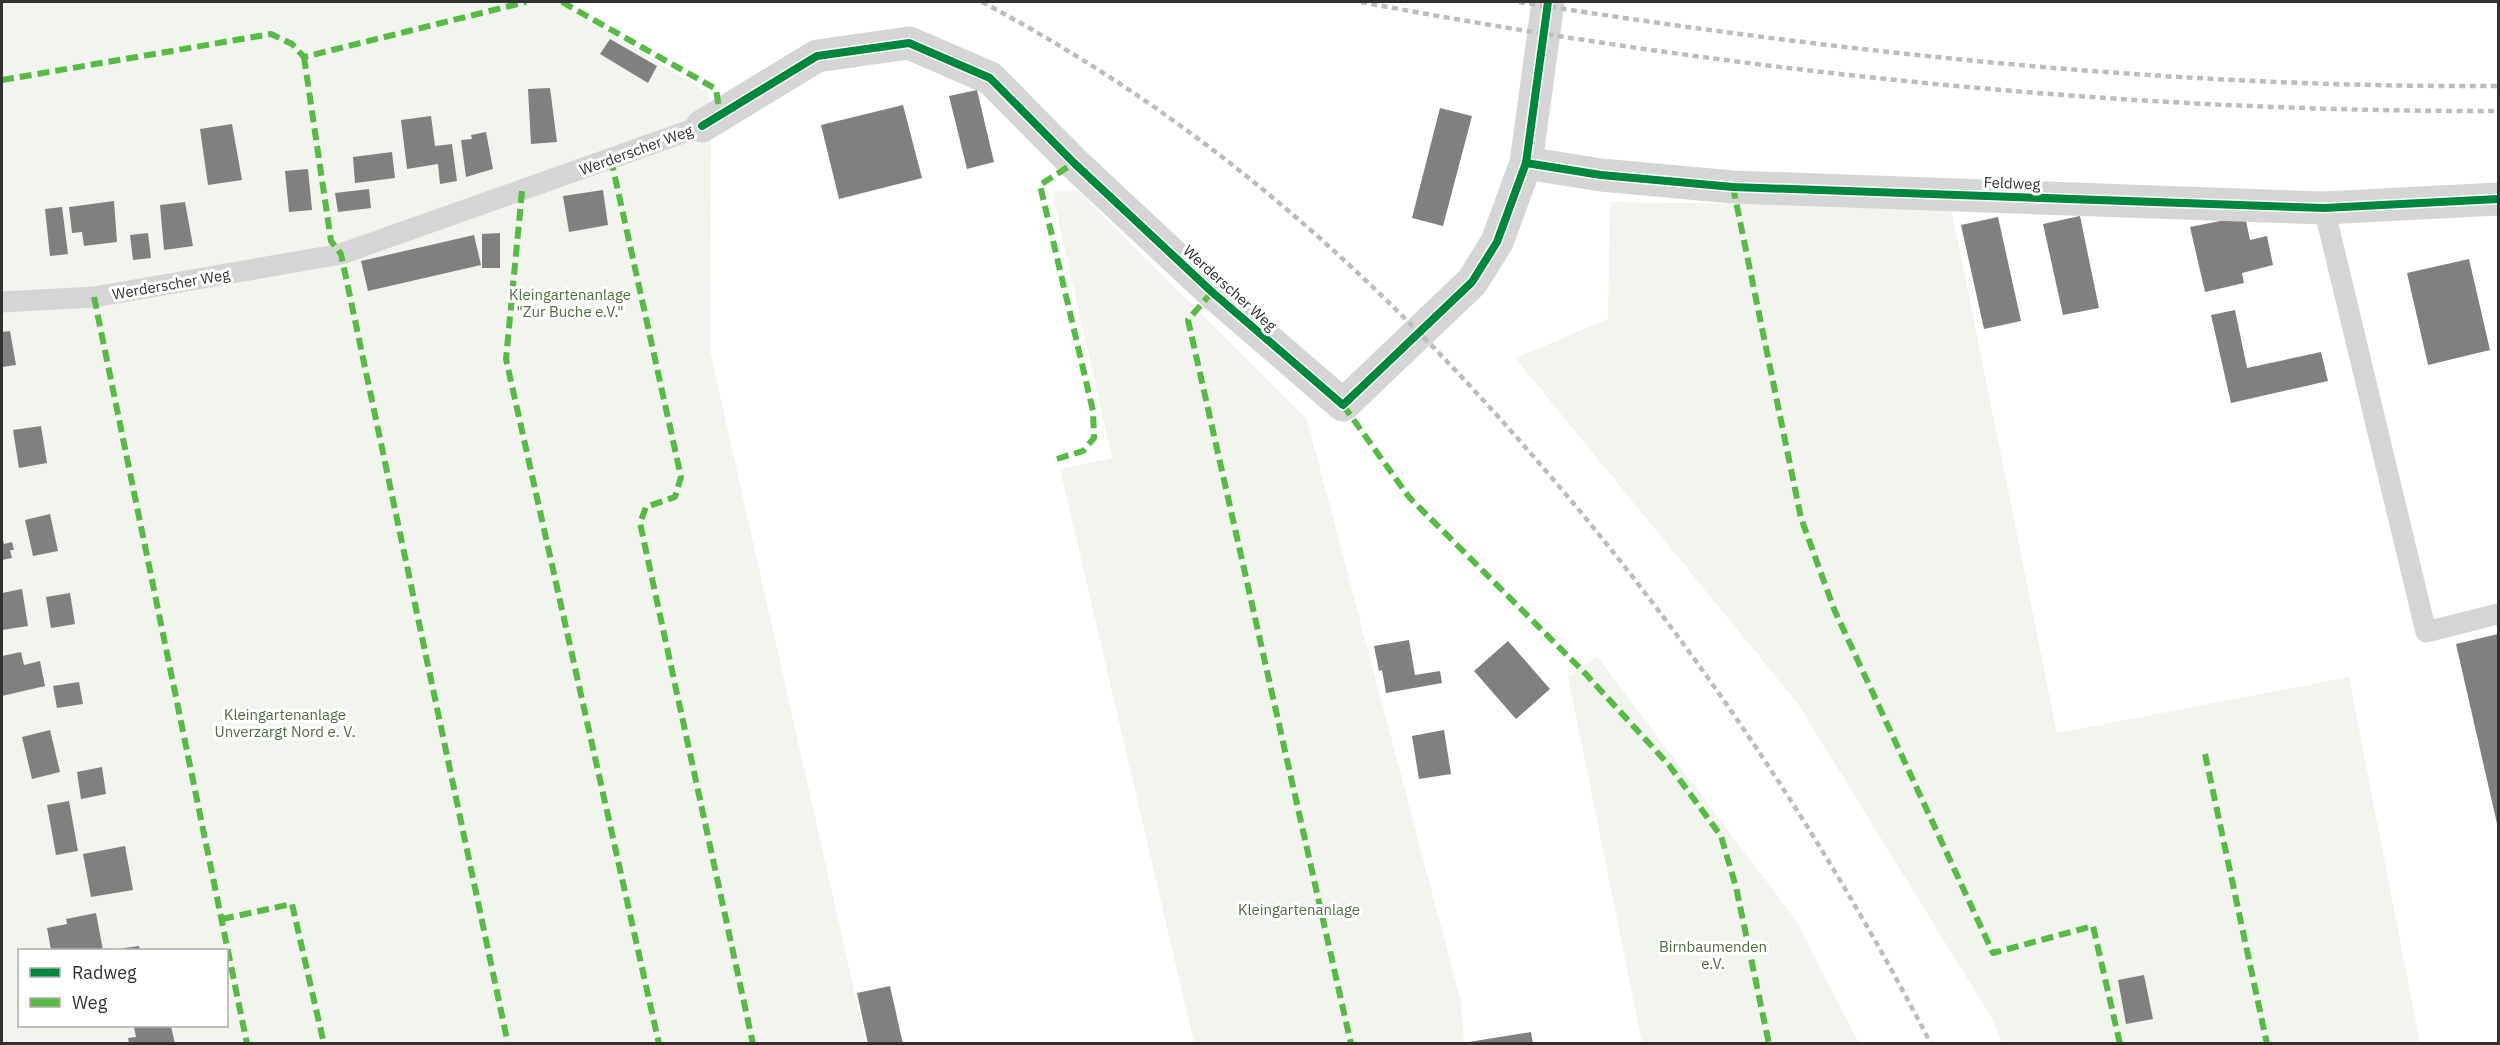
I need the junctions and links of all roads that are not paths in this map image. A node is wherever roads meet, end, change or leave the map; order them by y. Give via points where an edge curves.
1 (1548, 2) edge
2 (702, 126) joint
3 (1526, 163) junction
4 (2499, 199) edge
5 (2324, 208) junction
6 (2, 302) edge
7 (2499, 614) edge

1 - 3 street, Werderscher Weg
2 - 3 street, Werderscher Weg via 817,56 909,43 990,78 1212,292 1343,405 1472,282 1497,242
2 - 6 lane, Werderscher Weg via 341,254 94,297
3 - 5 street, Feldweg via 1601,175 1733,187
4 - 5 street, Feldweg
5 - 7 lane via 2426,632

